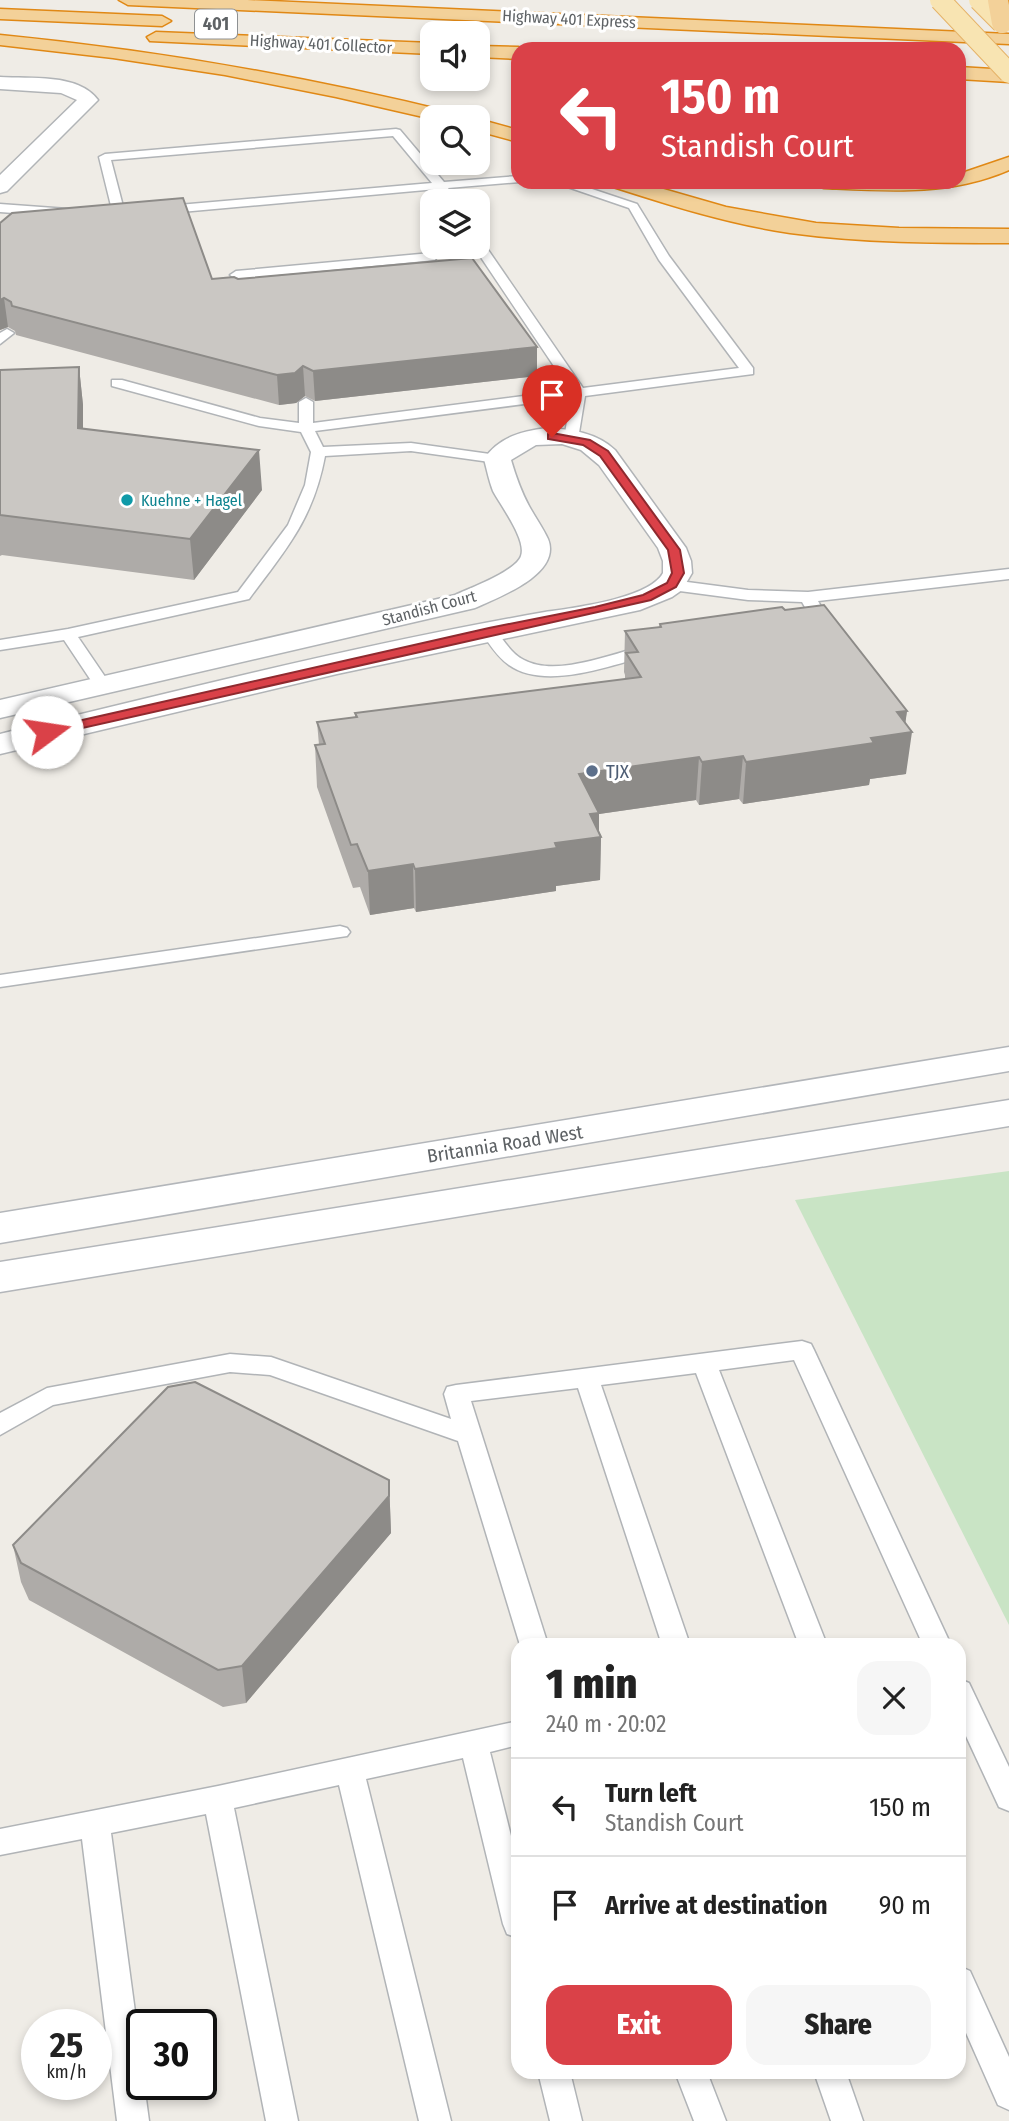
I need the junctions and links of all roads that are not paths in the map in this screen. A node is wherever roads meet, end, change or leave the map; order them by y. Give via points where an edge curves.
1 (128, 0) edge
2 (512, 0) edge
3 (940, 0) edge
4 (979, 0) edge
5 (999, 0) edge
6 (922, 12) dead end
7 (0, 14) edge
8 (1007, 24) edge
9 (0, 30) edge
10 (420, 33) edge
11 (490, 36) edge
12 (533, 38) dead end
13 (0, 40) edge
14 (420, 48) edge
15 (490, 52) edge
16 (511, 53) edge
17 (966, 58) edge
18 (1009, 60) edge
19 (966, 73) edge
20 (1009, 75) edge
21 (0, 83) edge
22 (966, 84) edge
23 (1009, 85) edge
24 (420, 110) edge
25 (490, 128) edge
26 (490, 130) edge
27 (511, 134) edge
28 (511, 140) edge
29 (1009, 163) edge
30 (966, 179) edge
31 (511, 180) edge
32 (441, 186) junction
33 (0, 187) edge
34 (443, 189) edge
35 (581, 189) edge
36 (639, 189) edge
37 (0, 208) edge
38 (146, 211) edge
39 (79, 213) edge
40 (133, 213) edge
41 (106, 214) edge
42 (119, 214) junction
43 (1009, 236) edge
44 (420, 258) edge
45 (488, 259) edge
46 (236, 275) edge
47 (117, 383) dead end
48 (579, 393) junction
49 (306, 402) edge
50 (306, 428) junction
51 (571, 439) junction
52 (318, 452) junction
53 (497, 459) junction
54 (1009, 574) edge
55 (672, 585) junction
56 (808, 597) junction
57 (465, 602) junction
58 (796, 628) edge
59 (489, 632) junction
60 (68, 634) junction
61 (0, 645) edge
62 (670, 645) edge
63 (102, 684) junction
64 (0, 709) edge
65 (119, 715) junction
66 (0, 744) edge
67 (340, 932) dead end
68 (0, 981) edge
69 (1009, 1059) edge
70 (1009, 1113) edge
71 (0, 1228) edge
72 (0, 1277) edge
73 (705, 1363) junction
74 (587, 1378) junction
75 (0, 1425) edge
76 (468, 1436) junction
77 (532, 1638) edge
78 (674, 1638) edge
79 (810, 1638) edge
80 (933, 1638) edge
81 (966, 1706) edge
82 (511, 1734) edge
83 (473, 1742) junction
84 (349, 1769) junction
85 (1009, 1798) edge
86 (218, 1799) junction
87 (94, 1822) junction
88 (0, 1842) edge
89 (511, 1896) edge
90 (966, 1996) edge
91 (556, 2079) edge
92 (694, 2079) edge
93 (832, 2079) edge
94 (1009, 2094) edge
95 (133, 2121) edge
96 (282, 2121) edge
97 (435, 2121) edge
98 (566, 2121) edge
99 (710, 2121) edge
100 (847, 2121) edge

1 - 8 highway, Highway 401 Express / 401
2 - 8 highway
3 - 20 main road, bridge
4 - 8 main road, bridge
5 - 8 highway, bridge
6 - 8 highway
7 - 10 highway, 401
9 - 14 highway, Highway 401 Collector / 401
11 - 12 highway, Highway 401 Express
13 - 24 highway via 229,70
15 - 16 highway
17 - 18 highway
19 - 20 highway
21 - 33 street via 68,89 85,94 88,100
22 - 23 highway
25 - 27 highway
26 - 28 highway
29 - 30 highway
31 - 32 lane
32 - 34 lane
32 - 38 lane
32 - 42 lane via 396,132 261,142 105,157
35 - 48 lane via 633,206 663,257 748,371
36 - 43 highway via 789,226 872,234
37 - 39 lane
40 - 42 lane
41 - 42 lane
44 - 46 lane
45 - 48 lane
47 - 50 lane via 259,422
48 - 50 lane
48 - 51 lane
49 - 50 lane
50 - 52 lane
51 - 53 street via 517,441
51 - 55 street via 604,454 662,532 678,563
52 - 53 lane via 411,447
52 - 60 lane via 312,485 295,526 243,596
53 - 57 street, Standish Court via 505,486 534,536 537,555 523,573
54 - 56 lane
55 - 56 lane
55 - 59 street, Standish Court via 620,605
56 - 58 lane via 823,625
57 - 59 street
57 - 63 street, Standish Court
59 - 62 lane via 514,662 548,671
59 - 65 street, Standish Court
60 - 61 lane
60 - 63 lane
63 - 64 street, Standish Court
63 - 65 street
65 - 66 street, Standish Court
67 - 68 lane
69 - 71 street, Britannia Road West
70 - 72 street
73 - 74 lane
73 - 79 lane
73 - 80 lane via 802,1350
74 - 76 lane via 456,1394
74 - 78 lane
75 - 76 lane via 47,1398 230,1363 271,1366
76 - 77 lane
81 - 85 lane
82 - 83 lane
83 - 84 lane
83 - 89 lane
84 - 86 lane
84 - 97 lane
86 - 87 lane
86 - 96 lane
87 - 88 lane
87 - 95 lane
90 - 94 lane
91 - 98 lane
92 - 99 lane
93 - 100 lane

